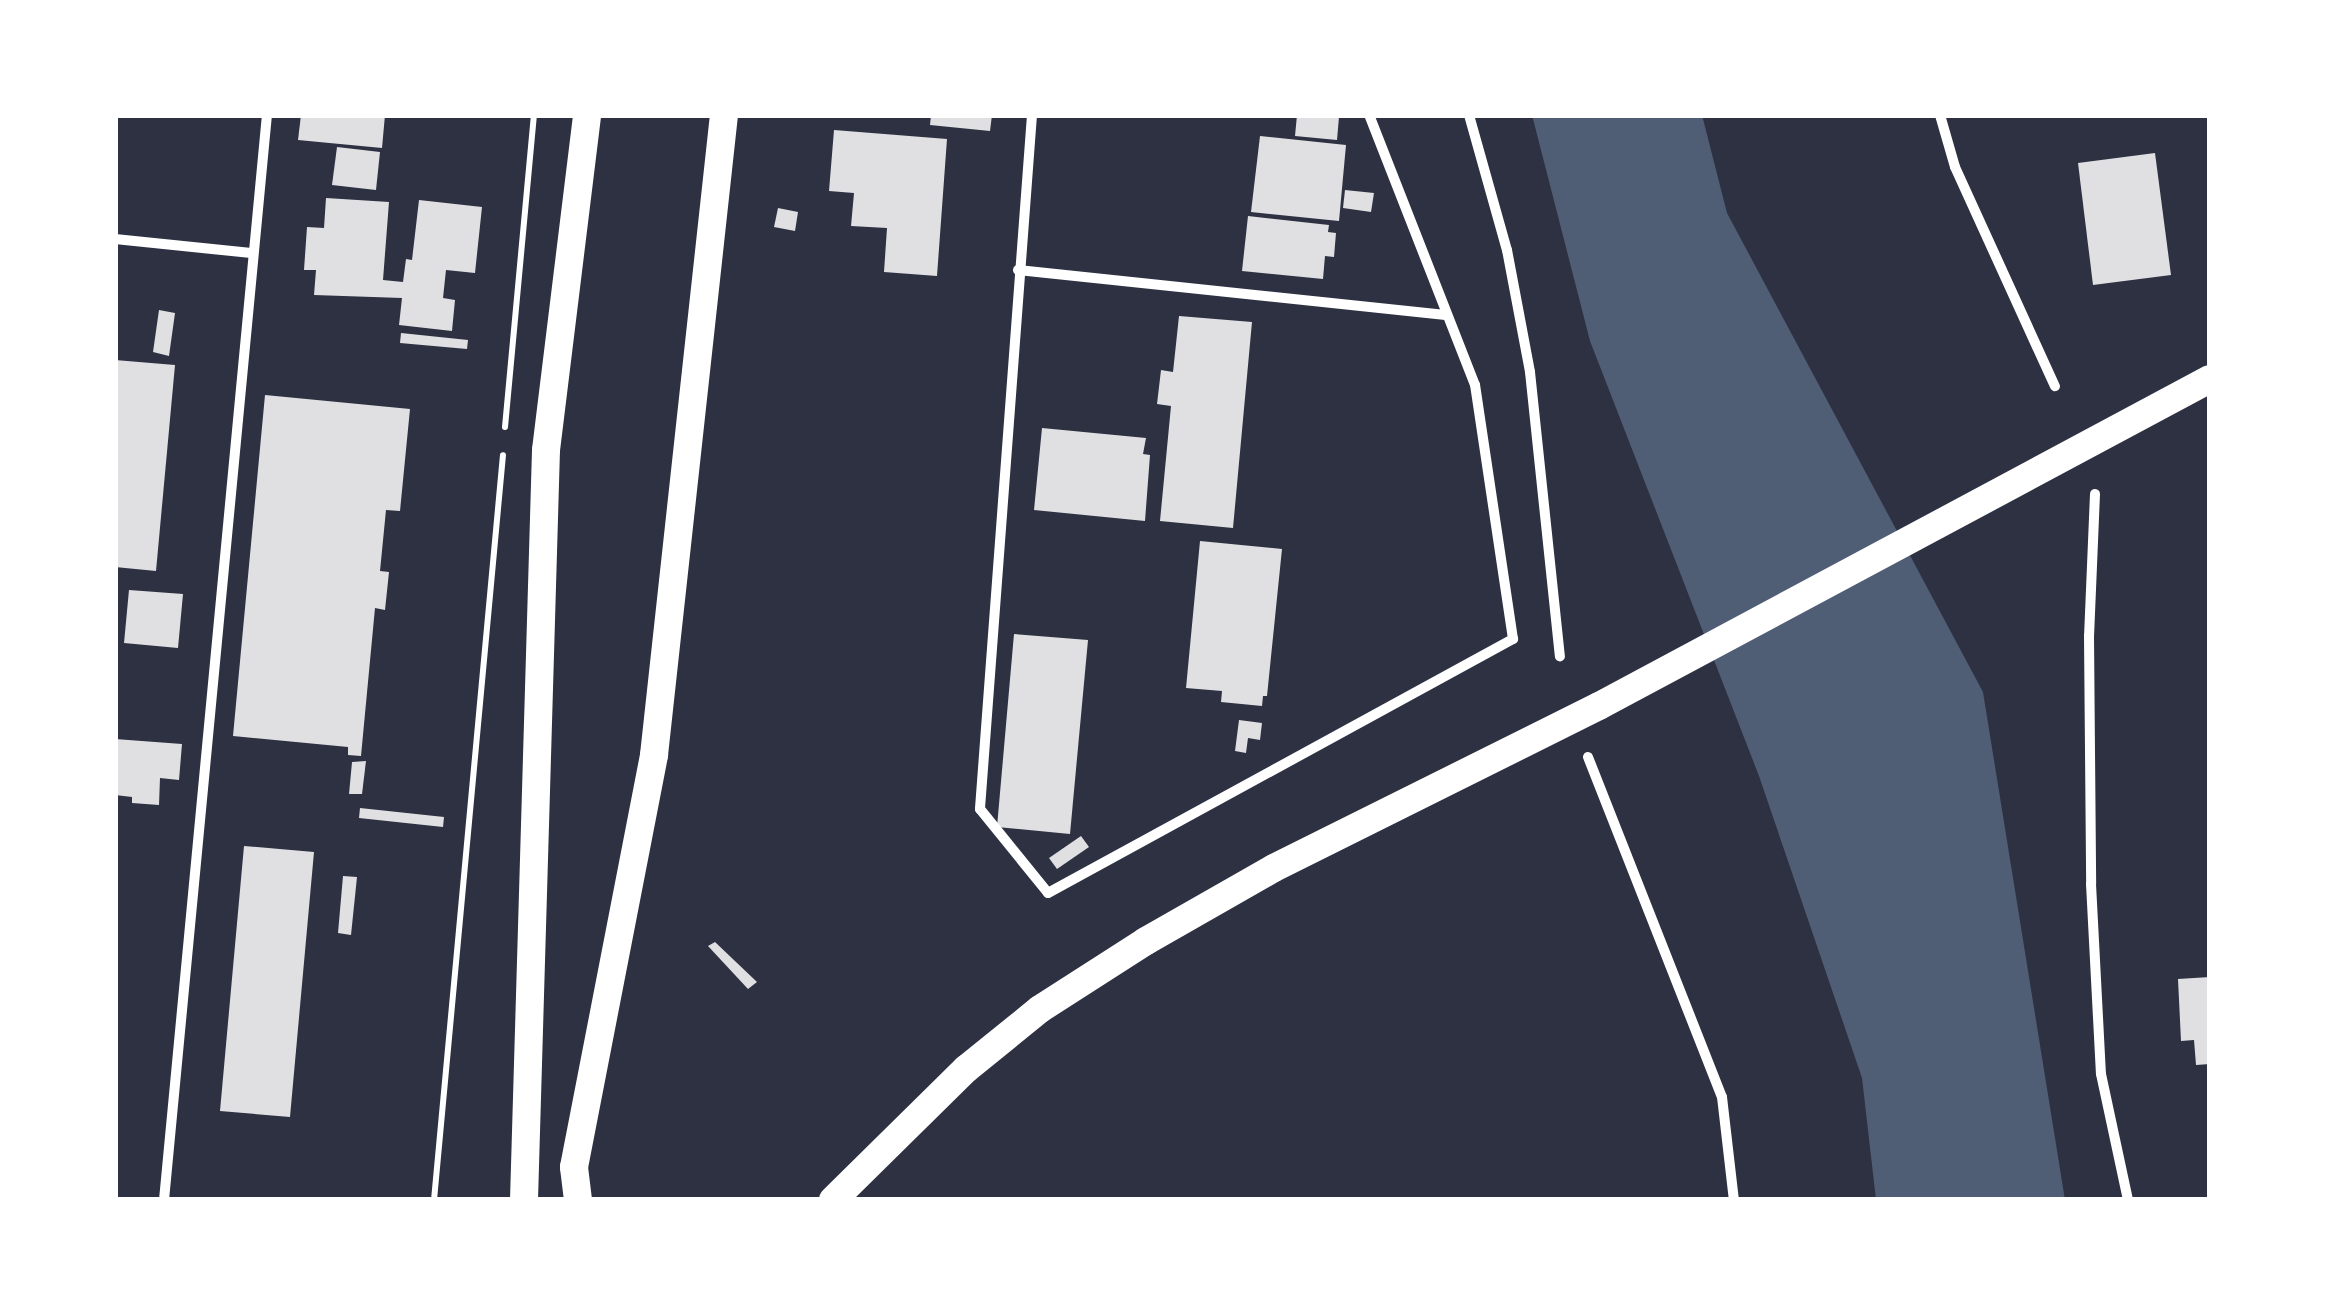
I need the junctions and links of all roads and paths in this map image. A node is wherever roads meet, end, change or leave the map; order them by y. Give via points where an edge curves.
1 (267, 115) edge
2 (534, 115) edge
3 (587, 115) edge
4 (724, 115) edge
5 (1032, 115) edge
6 (1369, 115) edge
7 (1468, 115) edge
8 (1940, 115) edge
9 (115, 239) edge
10 (251, 252) junction
11 (1018, 270) junction
12 (1446, 315) junction
13 (2210, 379) edge
14 (2055, 386) dead end
15 (505, 431) dead end
16 (503, 450) dead end
17 (2096, 494) dead end
18 (1560, 656) dead end
19 (1588, 757) dead end
20 (164, 1200) edge
21 (434, 1200) edge
22 (524, 1200) edge
23 (578, 1200) edge
24 (833, 1200) edge
25 (1734, 1200) edge
26 (2128, 1200) edge

1 - 10 street
2 - 15 path
3 - 22 highway via 546,450
4 - 23 highway via 654,756 574,1167
5 - 11 street
6 - 12 street
7 - 18 street via 1507,250 1530,372
8 - 14 street via 1956,168
9 - 10 street
10 - 20 street
11 - 12 street
11 - 12 street via 980,809 1048,892 1513,639 1475,385
13 - 24 highway via 1146,941 1040,1009 966,1069
16 - 21 path
17 - 26 street via 2089,636 2091,884 2101,1074
19 - 25 street via 1722,1098

